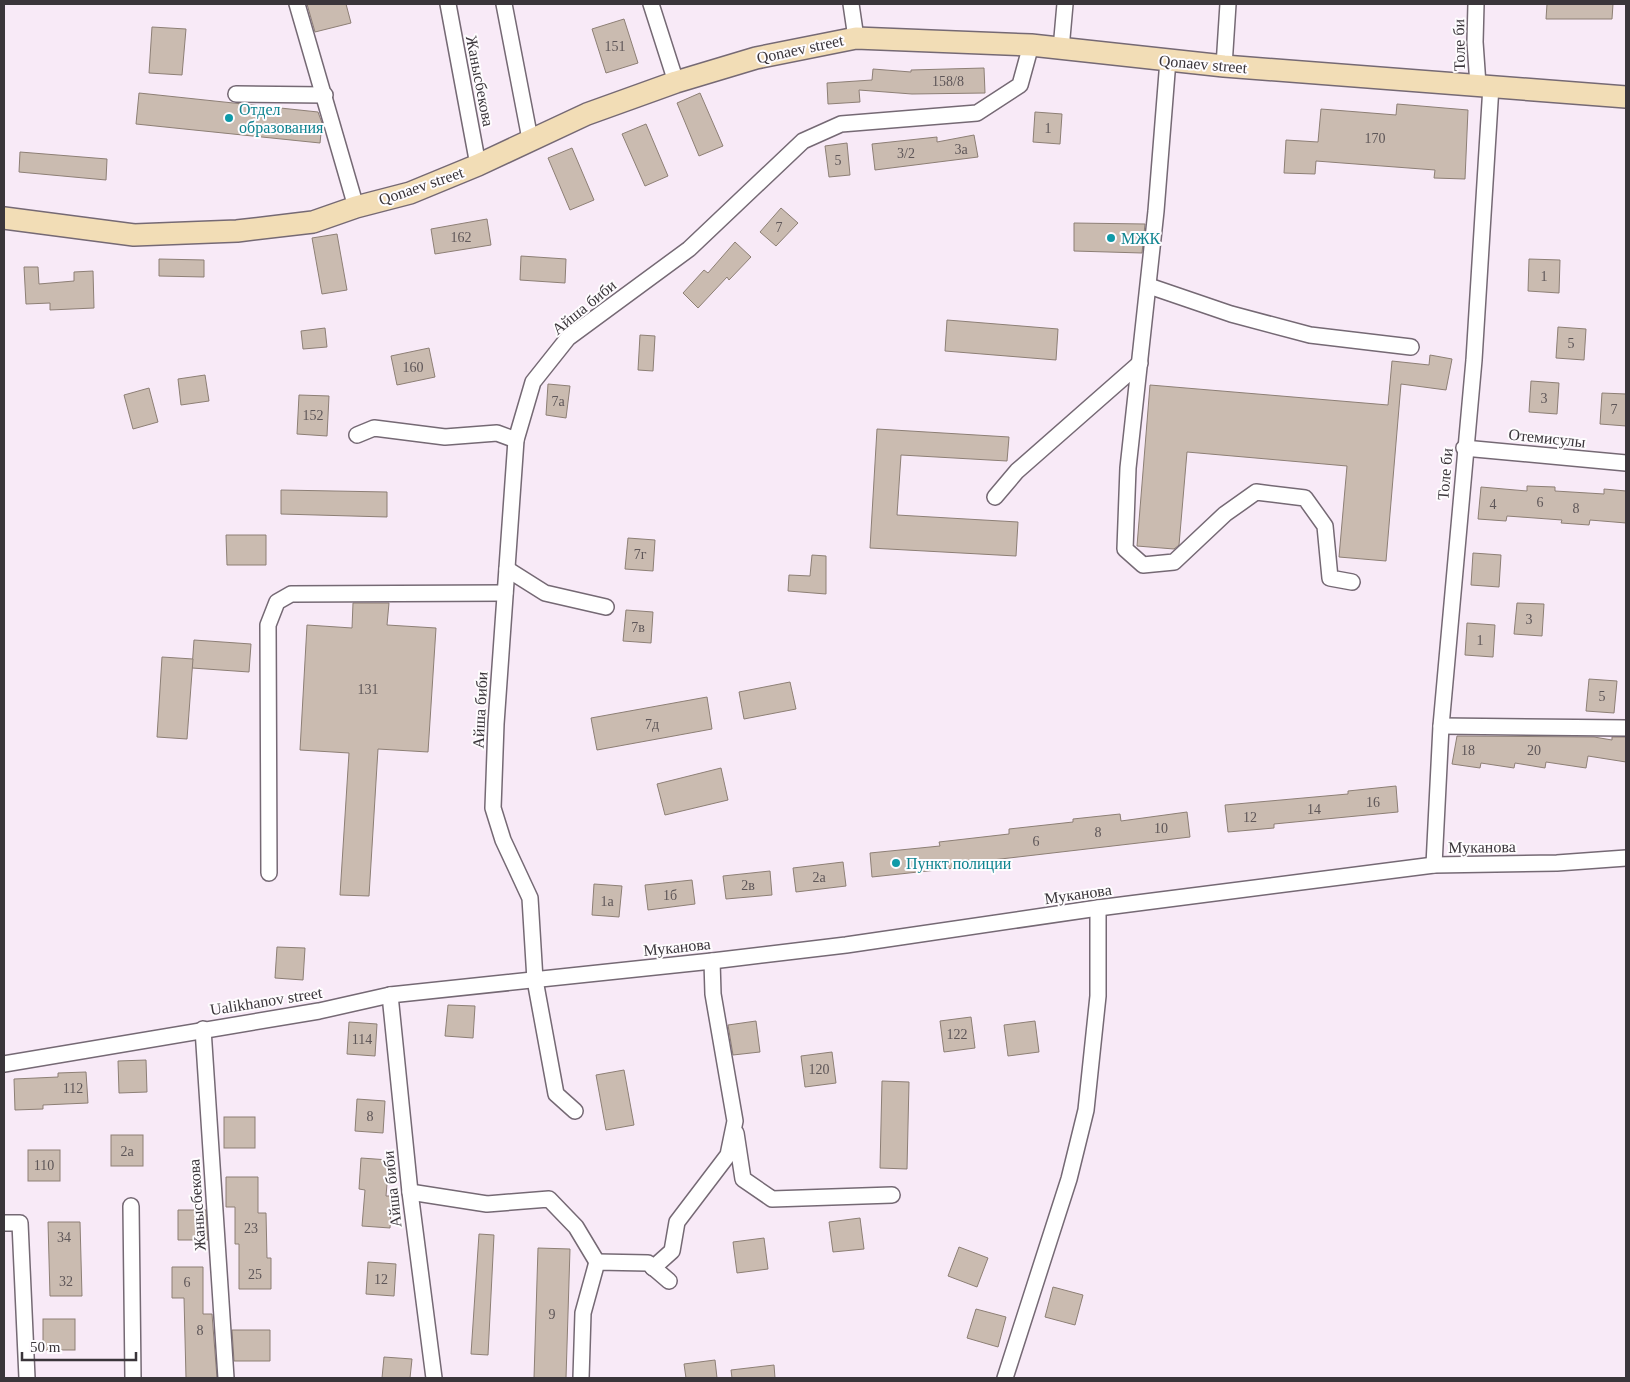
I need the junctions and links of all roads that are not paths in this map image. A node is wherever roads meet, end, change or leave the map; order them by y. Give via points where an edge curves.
1 (297, 4) edge
2 (448, 4) edge
3 (504, 4) edge
4 (651, 4) edge
5 (851, 4) edge
6 (1065, 4) edge
7 (1228, 4) edge
8 (1476, 4) edge
9 (856, 38) junction
10 (1031, 45) junction
11 (1061, 50) junction
12 (1168, 60) junction
13 (1224, 66) junction
14 (676, 82) junction
15 (1484, 86) junction
16 (236, 94) dead end
17 (324, 95) junction
18 (1626, 97) edge
19 (530, 139) junction
20 (478, 165) junction
21 (356, 207) junction
22 (4, 218) edge
23 (1149, 286) junction
24 (1411, 347) dead end
25 (1140, 363) junction
26 (357, 435) dead end
27 (516, 440) junction
28 (1464, 448) junction
29 (1626, 464) edge
30 (996, 498) dead end
31 (507, 569) junction
32 (1352, 582) dead end
33 (505, 593) junction
34 (606, 608) dead end
35 (1441, 726) junction
36 (1626, 728) edge
37 (1626, 858) edge
38 (1434, 865) junction
39 (269, 873) dead end
40 (1098, 908) junction
41 (712, 961) junction
42 (535, 980) junction
43 (390, 995) junction
44 (203, 1029) junction
45 (4, 1064) edge
46 (575, 1111) dead end
47 (735, 1121) junction
48 (410, 1192) junction
49 (892, 1195) dead end
50 (131, 1206) dead end
51 (4, 1223) edge
52 (597, 1262) junction
53 (653, 1268) junction
54 (669, 1281) dead end
55 (27, 1378) edge
56 (133, 1378) edge
57 (226, 1378) edge
58 (434, 1378) edge
59 (581, 1378) edge
60 (1005, 1378) edge

1 - 17 street
2 - 20 street, Жанысбекова
3 - 19 street
4 - 14 street
5 - 9 street
6 - 11 street
7 - 13 street
8 - 15 street, Толе би via 1474,42
9 - 10 main road, Qonaev street
9 - 14 main road, Qonaev street via 756,58
10 - 11 main road, Qonaev street
10 - 27 street, Айша биби via 1020,85 977,113 841,124 803,140 689,249 568,338 533,382
11 - 12 main road, Qonaev street
12 - 13 main road, Qonaev street
12 - 23 street
13 - 15 main road, Qonaev street
14 - 19 main road, Qonaev street via 587,114
15 - 18 main road, Qonaev street
15 - 28 street, Толе би via 1474,360
16 - 17 street
17 - 21 street
19 - 20 main road, Qonaev street
20 - 21 main road, Qonaev street via 410,193
21 - 22 main road, Qonaev street via 313,222 237,231 144,234
23 - 24 street via 1231,314 1310,335
23 - 25 street
25 - 30 street via 1017,471
25 - 32 street via 1128,468 1125,549 1143,565 1174,562 1225,514 1256,492 1305,498 1325,526 1330,578
26 - 27 street via 374,428 445,437 497,433
27 - 31 street, Айша биби
28 - 29 street, Отемисулы
28 - 35 street, Толе би
31 - 33 street, Айша биби
31 - 34 street via 545,592
33 - 39 street via 291,594 277,602 268,625
33 - 42 street, Айша биби via 493,808 503,840 530,898
35 - 36 street
35 - 38 street, Толе би
37 - 38 street, Муканова
38 - 40 street, Муканова
40 - 41 street, Муканова
40 - 60 street via 1098,996 1086,1110 1069,1178
41 - 42 street, Муканова
41 - 47 street via 713,994
42 - 43 street, Ualikhanov street
42 - 46 street, Айша биби via 556,1094
43 - 44 street, Ualikhanov street via 319,1011
43 - 48 street, Айша биби
44 - 45 street, Ualikhanov street
44 - 57 street, Жанысбекова
47 - 49 street via 743,1179 772,1199
47 - 53 street via 728,1155 677,1222 672,1251
48 - 52 street via 487,1204 550,1199 576,1227
48 - 58 street, Айша биби
50 - 56 street
51 - 55 street via 20,1222
52 - 53 street via 648,1263
52 - 59 street via 583,1313
53 - 54 street

